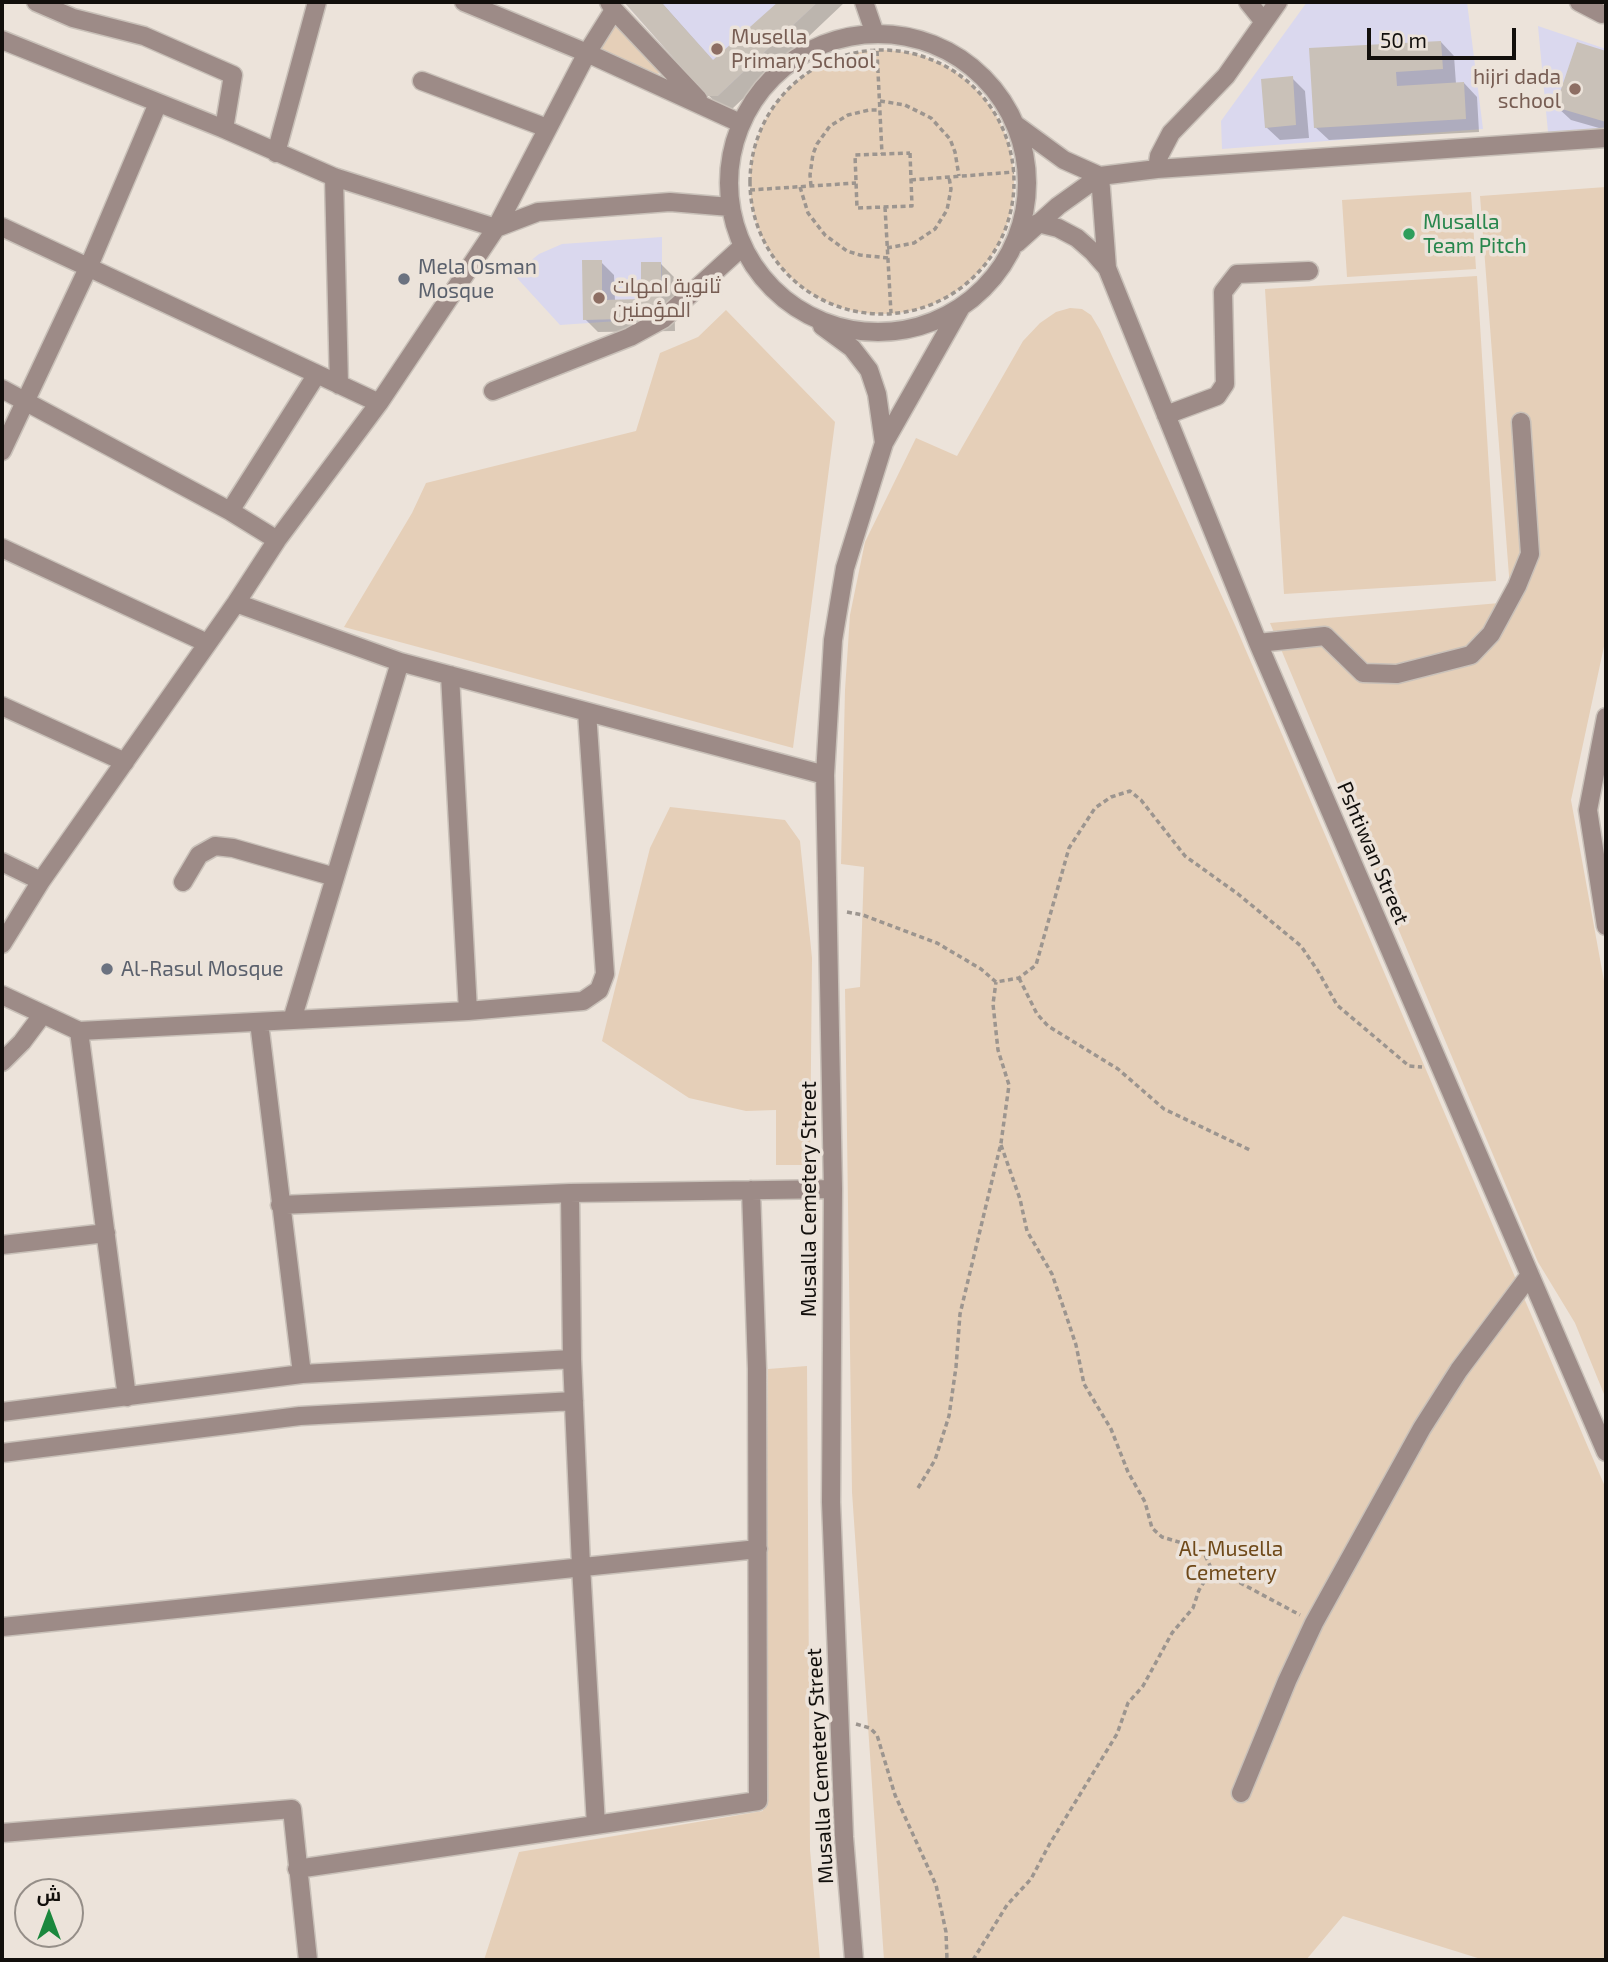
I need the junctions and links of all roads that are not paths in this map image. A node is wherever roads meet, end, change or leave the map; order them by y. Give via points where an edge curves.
1 (36, 2) edge
2 (317, 2) edge
3 (464, 2) edge
4 (865, 2) edge
5 (1248, 2) edge
6 (1278, 2) edge
7 (1579, 2) edge
8 (611, 6) edge
9 (1602, 13) dead end
10 (1265, 22) junction
11 (2, 40) edge
12 (876, 42) junction
13 (587, 53) junction
14 (422, 81) dead end
15 (159, 103) junction
16 (705, 107) junction
17 (740, 124) junction
18 (1016, 125) junction
19 (547, 128) junction
20 (224, 129) junction
21 (1606, 138) edge
22 (276, 153) junction
23 (1157, 169) junction
24 (1100, 176) junction
25 (334, 177) junction
26 (730, 207) junction
27 (1038, 223) junction
28 (2, 227) edge
29 (496, 228) junction
30 (1014, 245) junction
31 (743, 247) junction
32 (89, 266) junction
33 (1107, 268) junction
34 (1309, 271) dead end
35 (961, 307) junction
36 (799, 310) junction
37 (317, 374) junction
38 (339, 384) junction
39 (2, 389) edge
40 (492, 391) dead end
41 (25, 402) junction
42 (379, 403) junction
43 (1166, 415) junction
44 (1521, 422) dead end
45 (884, 443) junction
46 (2, 452) edge
47 (230, 511) junction
48 (277, 540) junction
49 (2, 548) edge
50 (236, 604) junction
51 (207, 643) junction
52 (1258, 643) junction
53 (400, 662) junction
54 (450, 675) junction
55 (2, 706) edge
56 (587, 712) junction
57 (1606, 717) edge
58 (125, 762) junction
59 (825, 775) junction
60 (2, 862) edge
61 (335, 877) junction
62 (41, 881) junction
63 (183, 882) dead end
64 (1603, 883) edge
65 (1606, 926) edge
66 (2, 944) edge
67 (2, 995) edge
68 (468, 1011) junction
69 (43, 1014) junction
70 (292, 1020) junction
71 (259, 1022) junction
72 (79, 1031) junction
73 (2, 1062) edge
74 (833, 1189) junction
75 (751, 1190) junction
76 (570, 1194) junction
77 (280, 1205) junction
78 (106, 1233) junction
79 (2, 1245) edge
80 (1530, 1275) junction
81 (572, 1359) junction
82 (302, 1374) junction
83 (127, 1397) junction
84 (574, 1401) junction
85 (2, 1412) edge
86 (2, 1452) edge
87 (1606, 1452) edge
88 (758, 1549) junction
89 (581, 1566) junction
90 (2, 1627) edge
91 (1241, 1793) dead end
92 (596, 1825) junction
93 (2, 1833) edge
94 (297, 1869) junction
95 (307, 1960) edge
96 (854, 1960) edge

1 - 20 street via 73,18 144,36 233,75
2 - 22 street
3 - 13 street
4 - 12 street
5 - 10 street
6 - 10 street
7 - 9 street
8 - 13 street
8 - 16 street
10 - 23 street via 1226,76 1171,133
11 - 15 street
12 - 17 street via 833,40 794,59 763,87
12 - 18 street via 919,40 959,58 992,87
13 - 16 street
13 - 19 street
14 - 19 street
15 - 20 street
15 - 32 street
16 - 17 street
17 - 26 street via 729,164
18 - 24 street via 1064,160
18 - 30 street via 1025,154 1027,185 1024,216
19 - 29 street
20 - 22 street
21 - 23 street
22 - 25 street
23 - 24 street
24 - 27 street
24 - 33 street
25 - 29 street
25 - 38 street
26 - 29 street via 670,202 538,212
26 - 31 street
27 - 30 street
27 - 33 street via 1077,238
28 - 32 street
29 - 42 street
30 - 35 street via 1000,269
31 - 36 street via 766,282
31 - 40 street via 663,319 630,337
32 - 37 street
32 - 41 street
33 - 43 street, Pshtiwan Street
34 - 43 street via 1237,274 1223,292 1225,384 1217,396
35 - 36 street via 922,325 880,332 838,327
35 - 45 street, Musalla Cemetery Street
36 - 45 street, Musalla Cemetery Street via 852,348 869,370
37 - 38 street
37 - 47 street
38 - 42 street
39 - 41 street
41 - 46 street
41 - 47 street
42 - 48 street
43 - 52 street, Pshtiwan Street
44 - 52 street via 1530,554 1491,634 1471,655 1397,674 1363,673 1325,636
45 - 59 street, Musalla Cemetery Street via 845,568 833,640
47 - 48 street
48 - 50 street
49 - 51 street
50 - 51 street
50 - 53 street
51 - 58 street
52 - 80 street, Pshtiwan Street
53 - 54 street
53 - 61 street
54 - 56 street
54 - 68 street
55 - 58 street
56 - 59 street
56 - 68 street via 605,974 599,990 583,1001
57 - 64 street via 1588,810
58 - 62 street
59 - 74 street, Musalla Cemetery Street
60 - 62 street
61 - 63 street via 215,846 199,855
61 - 70 street
62 - 66 street
64 - 65 street
67 - 69 street
68 - 70 street
69 - 72 street
69 - 73 street
70 - 71 street
71 - 72 street
71 - 77 street
72 - 78 street
74 - 75 street
74 - 96 street, Musalla Cemetery Street via 831,1502 844,1837
75 - 76 street
75 - 88 street
76 - 77 street
76 - 81 street
77 - 82 street
78 - 79 street
78 - 83 street
80 - 87 street, Pshtiwan Street
80 - 91 street via 1439,1400 1314,1623
81 - 82 street
81 - 84 street
82 - 83 street
83 - 85 street
84 - 86 street via 300,1416
84 - 89 street
88 - 89 street
88 - 92 street via 758,1801
89 - 90 street
89 - 92 street
92 - 94 street
93 - 94 street via 292,1809
94 - 95 street

